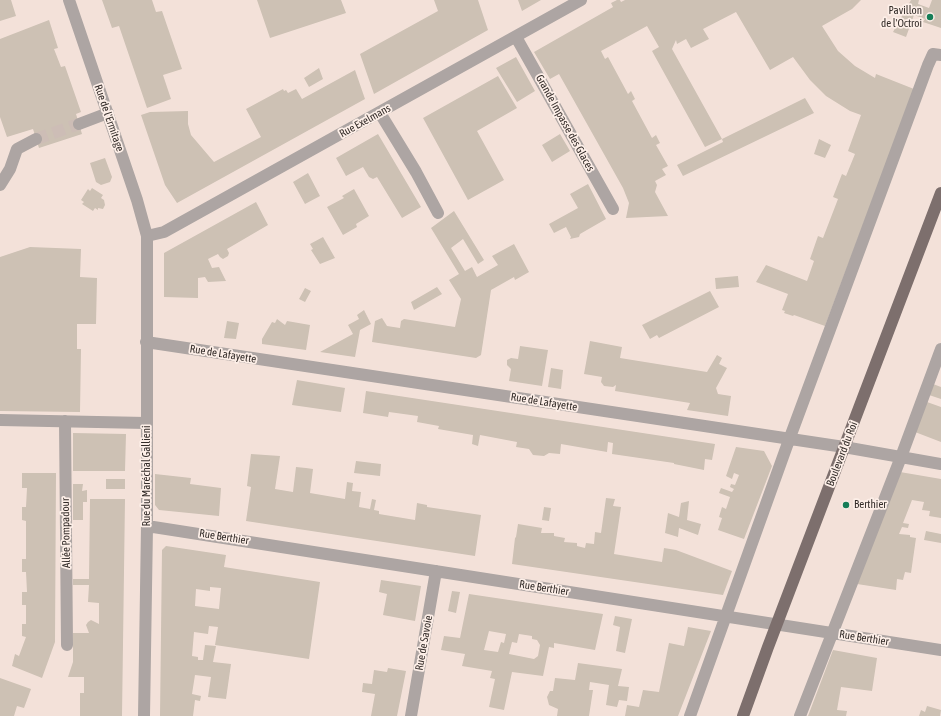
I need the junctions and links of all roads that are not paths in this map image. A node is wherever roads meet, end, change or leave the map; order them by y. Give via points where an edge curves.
1 (69, 0) edge
2 (581, 0) edge
3 (516, 37) junction
4 (941, 55) edge
5 (380, 113) junction
6 (108, 114) junction
7 (79, 124) tunnel mouth
8 (36, 139) tunnel mouth
9 (0, 186) edge
10 (941, 193) edge
11 (613, 209) dead end
12 (438, 213) dead end
13 (147, 236) junction
14 (146, 342) junction
15 (941, 349) edge
16 (0, 420) edge
17 (65, 421) junction
18 (146, 423) junction
19 (789, 440) junction
20 (844, 447) junction
21 (901, 457) junction
22 (941, 464) edge
23 (147, 526) junction
24 (436, 571) junction
25 (727, 616) junction
26 (777, 625) junction
27 (831, 633) junction
28 (67, 645) dead end
29 (941, 650) edge
30 (144, 716) edge
31 (411, 716) edge
32 (690, 716) edge
33 (743, 716) edge
34 (800, 716) edge

1 - 6 street, Rue de l'Ermitage
2 - 3 street, Rue Exelmans
3 - 5 street, Rue Exelmans
3 - 11 street, Grande Impasse des Glaces
4 - 19 street via 933,54 928,65
5 - 12 street
5 - 13 street, Rue Exelmans via 164,232
6 - 7 street
6 - 13 street, Rue de l'Ermitage
8 - 9 street via 17,149
10 - 20 main road, Boulevard du Roi
13 - 14 street, Rue du Maréchal Gallieni
14 - 18 street, Rue du Maréchal Gallieni
14 - 19 street, Rue de Lafayette
15 - 21 street
16 - 17 street
17 - 18 street
17 - 28 street, Allée Pompadour
18 - 23 street, Rue du Maréchal Gallieni
19 - 20 street, Rue de Lafayette
19 - 25 street
20 - 21 street, Rue de Lafayette
20 - 26 main road, Boulevard du Roi
21 - 22 street, Rue de Lafayette
21 - 27 street
23 - 24 street, Rue Berthier
23 - 30 street, Rue du Maréchal Gallieni
24 - 25 street, Rue Berthier
24 - 31 street, Rue de Savoie
25 - 26 street, Rue Berthier
25 - 32 street
26 - 27 street, Rue Berthier
26 - 33 main road, Boulevard du Roi
27 - 29 street, Rue Berthier
27 - 34 street

